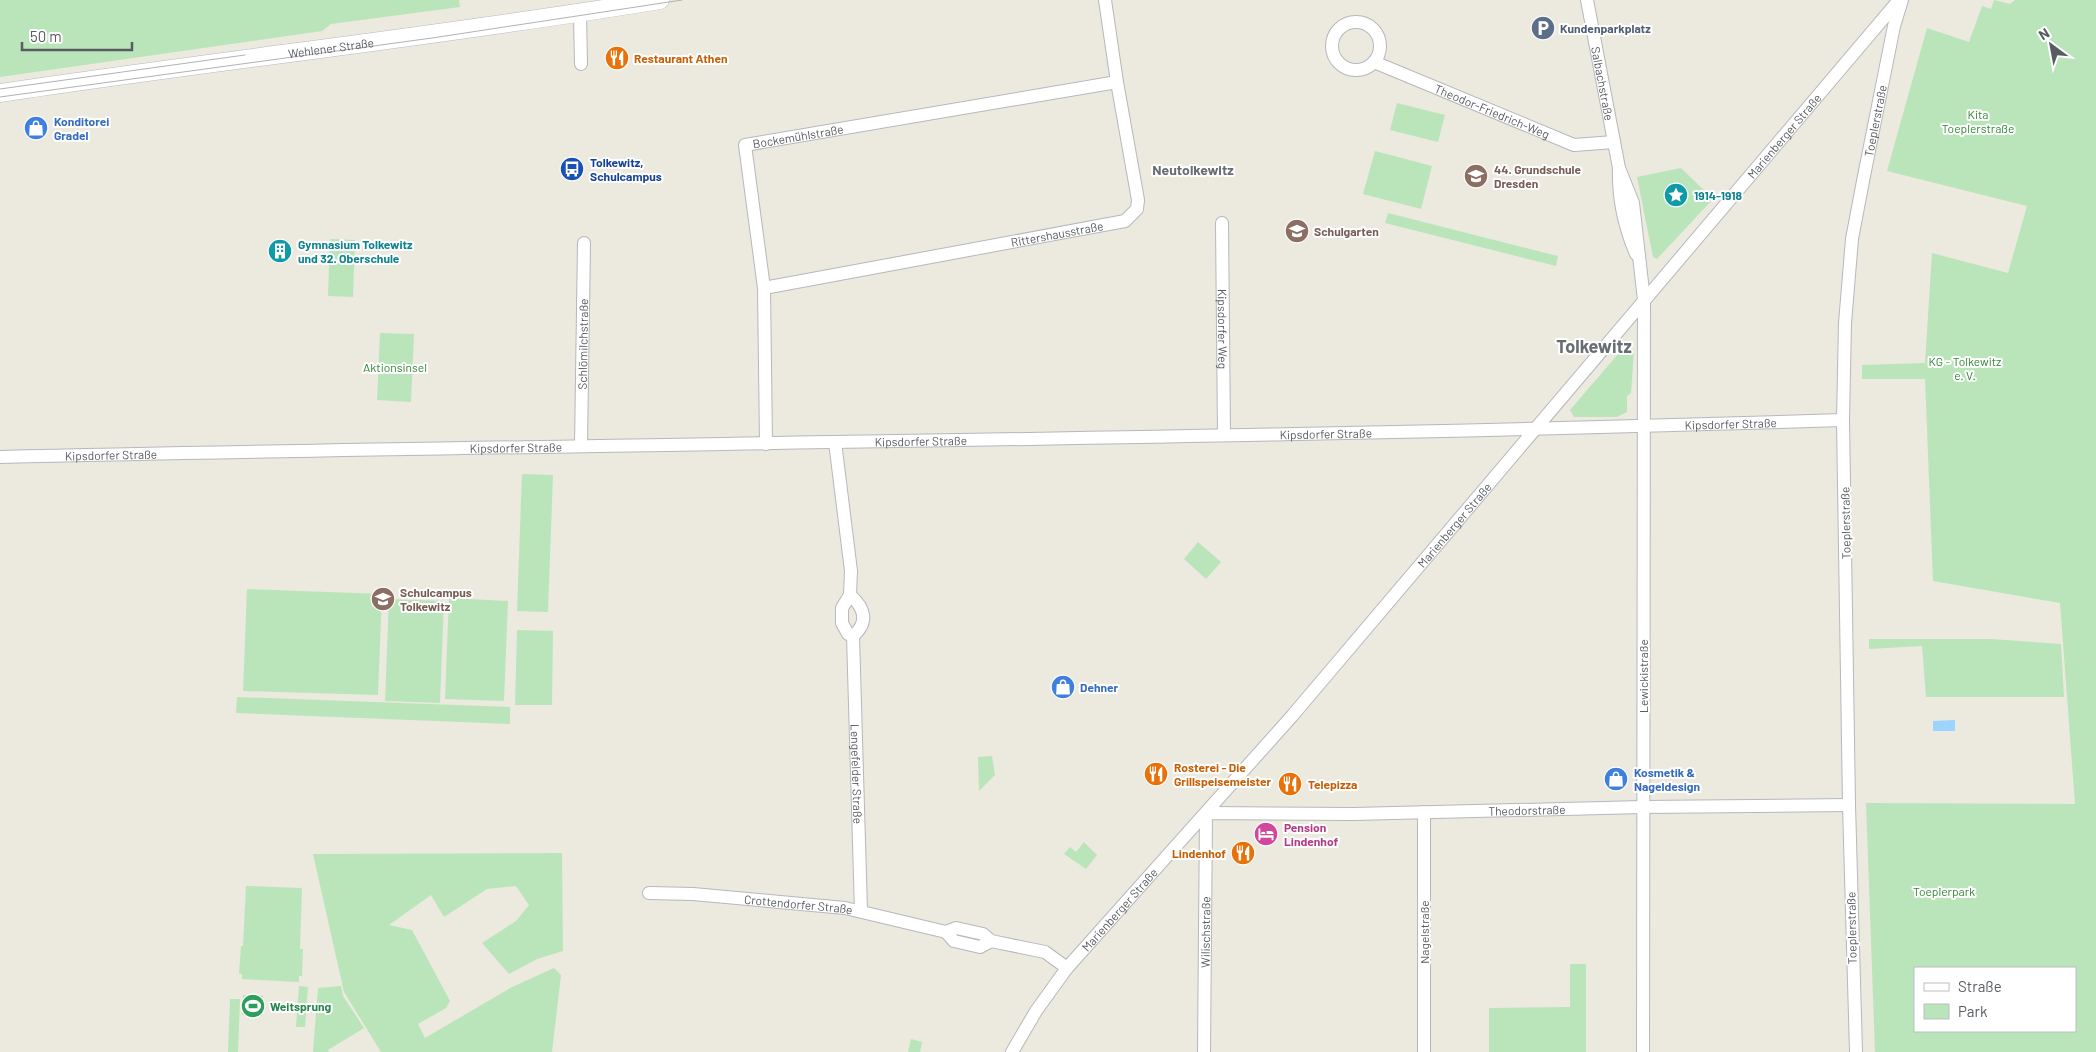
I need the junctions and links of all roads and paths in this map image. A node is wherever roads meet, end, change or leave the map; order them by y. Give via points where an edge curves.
1 (660, 0) edge
2 (1105, 0) edge
3 (1587, 0) edge
4 (1900, 0) edge
5 (580, 13) junction
6 (1374, 62) dead end
7 (581, 64) dead end
8 (1116, 82) junction
9 (0, 93) edge
10 (1614, 142) junction
11 (1222, 223) dead end
12 (584, 243) dead end
13 (764, 288) junction
14 (1644, 300) junction
15 (1843, 420) junction
16 (1644, 426) junction
17 (1536, 428) junction
18 (1224, 434) junction
19 (835, 442) junction
20 (766, 444) junction
21 (582, 446) junction
22 (0, 457) edge
23 (850, 595) junction
24 (853, 636) junction
25 (1848, 805) junction
26 (1643, 807) junction
27 (1424, 812) junction
28 (1206, 813) junction
29 (649, 893) dead end
30 (861, 911) junction
31 (1067, 968) junction
32 (1012, 1052) edge
33 (1204, 1052) edge
34 (1424, 1052) edge
35 (1643, 1052) edge
36 (1856, 1052) edge

1 - 5 main road, Wehlener Straße
2 - 8 street, Rittershausstraße
3 - 10 street, Salbachstraße
4 - 14 street, Marienberger Straße
4 - 15 street, Toeplerstraße via 1852,240 1846,309
5 - 7 street
5 - 9 main road, Wehlener Straße
6 - 10 street, Theodor-Friedrich-Weg via 1574,144
8 - 13 street, Rittershausstraße via 1138,200 1136,209 1126,221
8 - 13 street, Bockemühlstraße via 745,145
10 - 14 street, Salbachstraße via 1619,168 1634,202
11 - 18 street, Kipsdorfer Weg
12 - 21 street, Schlömilchstraße
13 - 20 street, Bockemühlstraße
14 - 16 street, Lewickistraße
14 - 17 street, Marienberger Straße
15 - 16 street, Kipsdorfer Straße
15 - 25 street, Toeplerstraße
16 - 17 street, Kipsdorfer Straße
16 - 26 street, Lewickistraße
17 - 18 street, Kipsdorfer Straße
17 - 28 street, Marienberger Straße
18 - 19 street, Kipsdorfer Straße
19 - 20 street, Kipsdorfer Straße
19 - 23 street, Lengefelder Straße via 852,571
20 - 21 street, Kipsdorfer Straße
21 - 22 street, Kipsdorfer Straße
23 - 24 street, Lengefelder Straße via 842,608 842,623 848,634
23 - 24 street, Lengefelder Straße via 864,613 864,622
24 - 30 street, Lengefelder Straße
25 - 26 street, Theodorstraße
25 - 36 street, Toeplerstraße
26 - 27 street, Theodorstraße
26 - 35 street, Lewickistraße
27 - 28 street, Theodorstraße
27 - 34 street, Nagelstraße
28 - 31 street, Marienberger Straße
28 - 33 street, Wilischstraße
29 - 30 street, Crottendorfer Straße via 758,899
30 - 31 street, Crottendorfer Straße via 946,932 956,928 983,934 991,941 1045,952
31 - 32 street, Marienberger Straße

